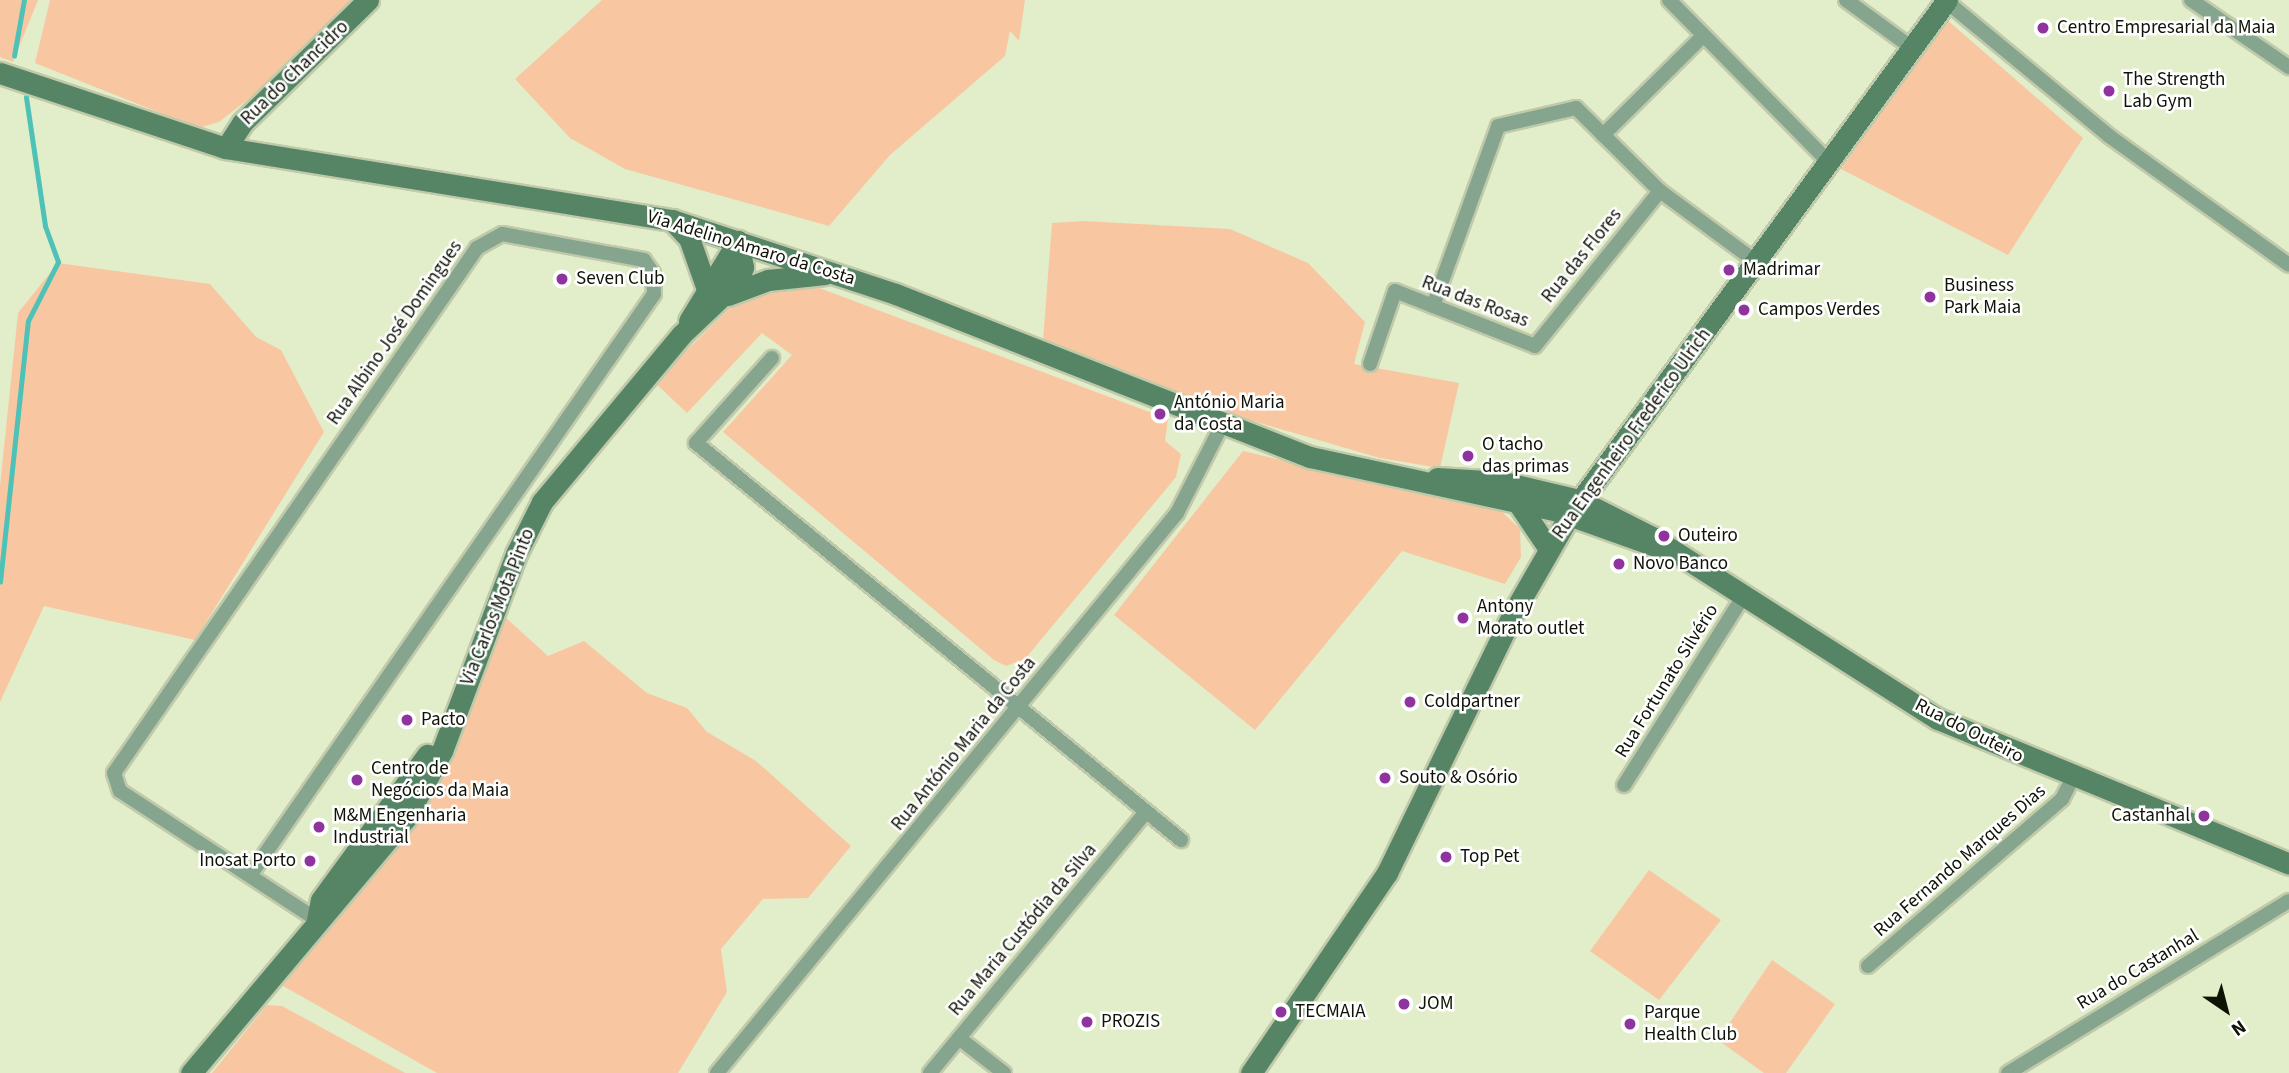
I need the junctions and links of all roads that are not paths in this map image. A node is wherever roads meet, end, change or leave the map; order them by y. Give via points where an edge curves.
1 (368, 0) edge
2 (1669, 0) edge
3 (1846, 0) edge
4 (2191, 0) edge
5 (1946, 1) edge
6 (1703, 36) junction
7 (1912, 48) junction
8 (2289, 67) edge
9 (0, 73) edge
10 (1603, 135) junction
11 (226, 148) junction
12 (1831, 164) junction
13 (1660, 191) junction
14 (672, 220) junction
15 (738, 241) junction
16 (1759, 264) junction
17 (2289, 265) edge
18 (842, 274) junction
19 (716, 292) junction
20 (1433, 306) junction
21 (1535, 346) joint
22 (772, 358) dead end
23 (1370, 364) dead end
24 (1221, 426) junction
25 (1400, 477) junction
26 (1520, 506) junction
27 (1574, 508) junction
28 (1549, 549) junction
29 (1744, 597) junction
30 (1020, 707) junction
31 (2071, 779) junction
32 (1624, 785) dead end
33 (1146, 812) junction
34 (1181, 840) dead end
35 (2289, 864) edge
36 (251, 874) junction
37 (2289, 901) edge
38 (317, 920) junction
39 (1868, 967) dead end
40 (959, 1038) junction
41 (191, 1073) edge
42 (717, 1073) edge
43 (930, 1073) edge
44 (1004, 1073) edge
45 (1251, 1073) edge
46 (2008, 1073) edge

1 - 11 main road, Rua do Chancidro via 242,123
2 - 6 street
3 - 7 street
4 - 8 street
5 - 7 main road, Rua Engenheiro Frederico Ulrich
5 - 17 street via 2109,136
6 - 10 street
6 - 12 street
7 - 12 main road, Rua Engenheiro Frederico Ulrich
9 - 11 main road, Via Adelino Amaro da Costa
10 - 13 street
10 - 20 street via 1576,108 1498,127
11 - 14 main road, Via Adelino Amaro da Costa
12 - 16 main road, Rua Engenheiro Frederico Ulrich
13 - 16 street
13 - 21 street, Rua das Flores
14 - 15 main road, Via Adelino Amaro da Costa
14 - 19 main road via 689,237
15 - 18 main road, Via Adelino Amaro da Costa
15 - 19 main road, Via Carlos Mota Pinto via 743,267
16 - 27 main road, Rua Engenheiro Frederico Ulrich
18 - 19 main road, Via Carlos Mota Pinto via 768,280
18 - 24 main road, Via Adelino Amaro da Costa
19 - 38 main road, Via Carlos Mota Pinto via 542,502 452,719 321,900
20 - 21 street, Rua das Rosas
20 - 23 street, Rua das Rosas via 1395,292
22 - 30 street via 696,443
24 - 25 main road, Via Adelino Amaro da Costa via 1310,457
24 - 30 street, Rua António Maria da Costa via 1177,513
25 - 26 main road, Via Adelino Amaro da Costa
25 - 27 main road, Via Adelino Amaro da Costa via 1503,482
26 - 27 main road, Via Adelino Amaro da Costa
26 - 28 main road
27 - 28 main road, Rua Engenheiro Frederico Ulrich
27 - 29 main road, Rua do Outeiro via 1672,552
28 - 45 main road, Rua Engenheiro Frederico Ulrich via 1387,873
29 - 31 main road, Rua do Outeiro via 1938,719
29 - 32 street, Rua Fortunato Silvério
30 - 33 street
30 - 42 street, Rua António Maria da Costa
31 - 35 main road, Rua do Outeiro
31 - 39 street, Rua Fernando Marques Dias via 2062,799
33 - 34 street
33 - 40 street, Rua Maria Custódia da Silva
36 - 36 street, Rua Albino José Domingues via 654,294 653,273 644,260 502,234 477,248 114,774 120,791
36 - 38 street, Rua Albino José Domingues
37 - 46 street, Rua do Castanhal
38 - 41 main road, Via Carlos Mota Pinto
40 - 43 street, Rua Maria Custódia da Silva
40 - 44 street

